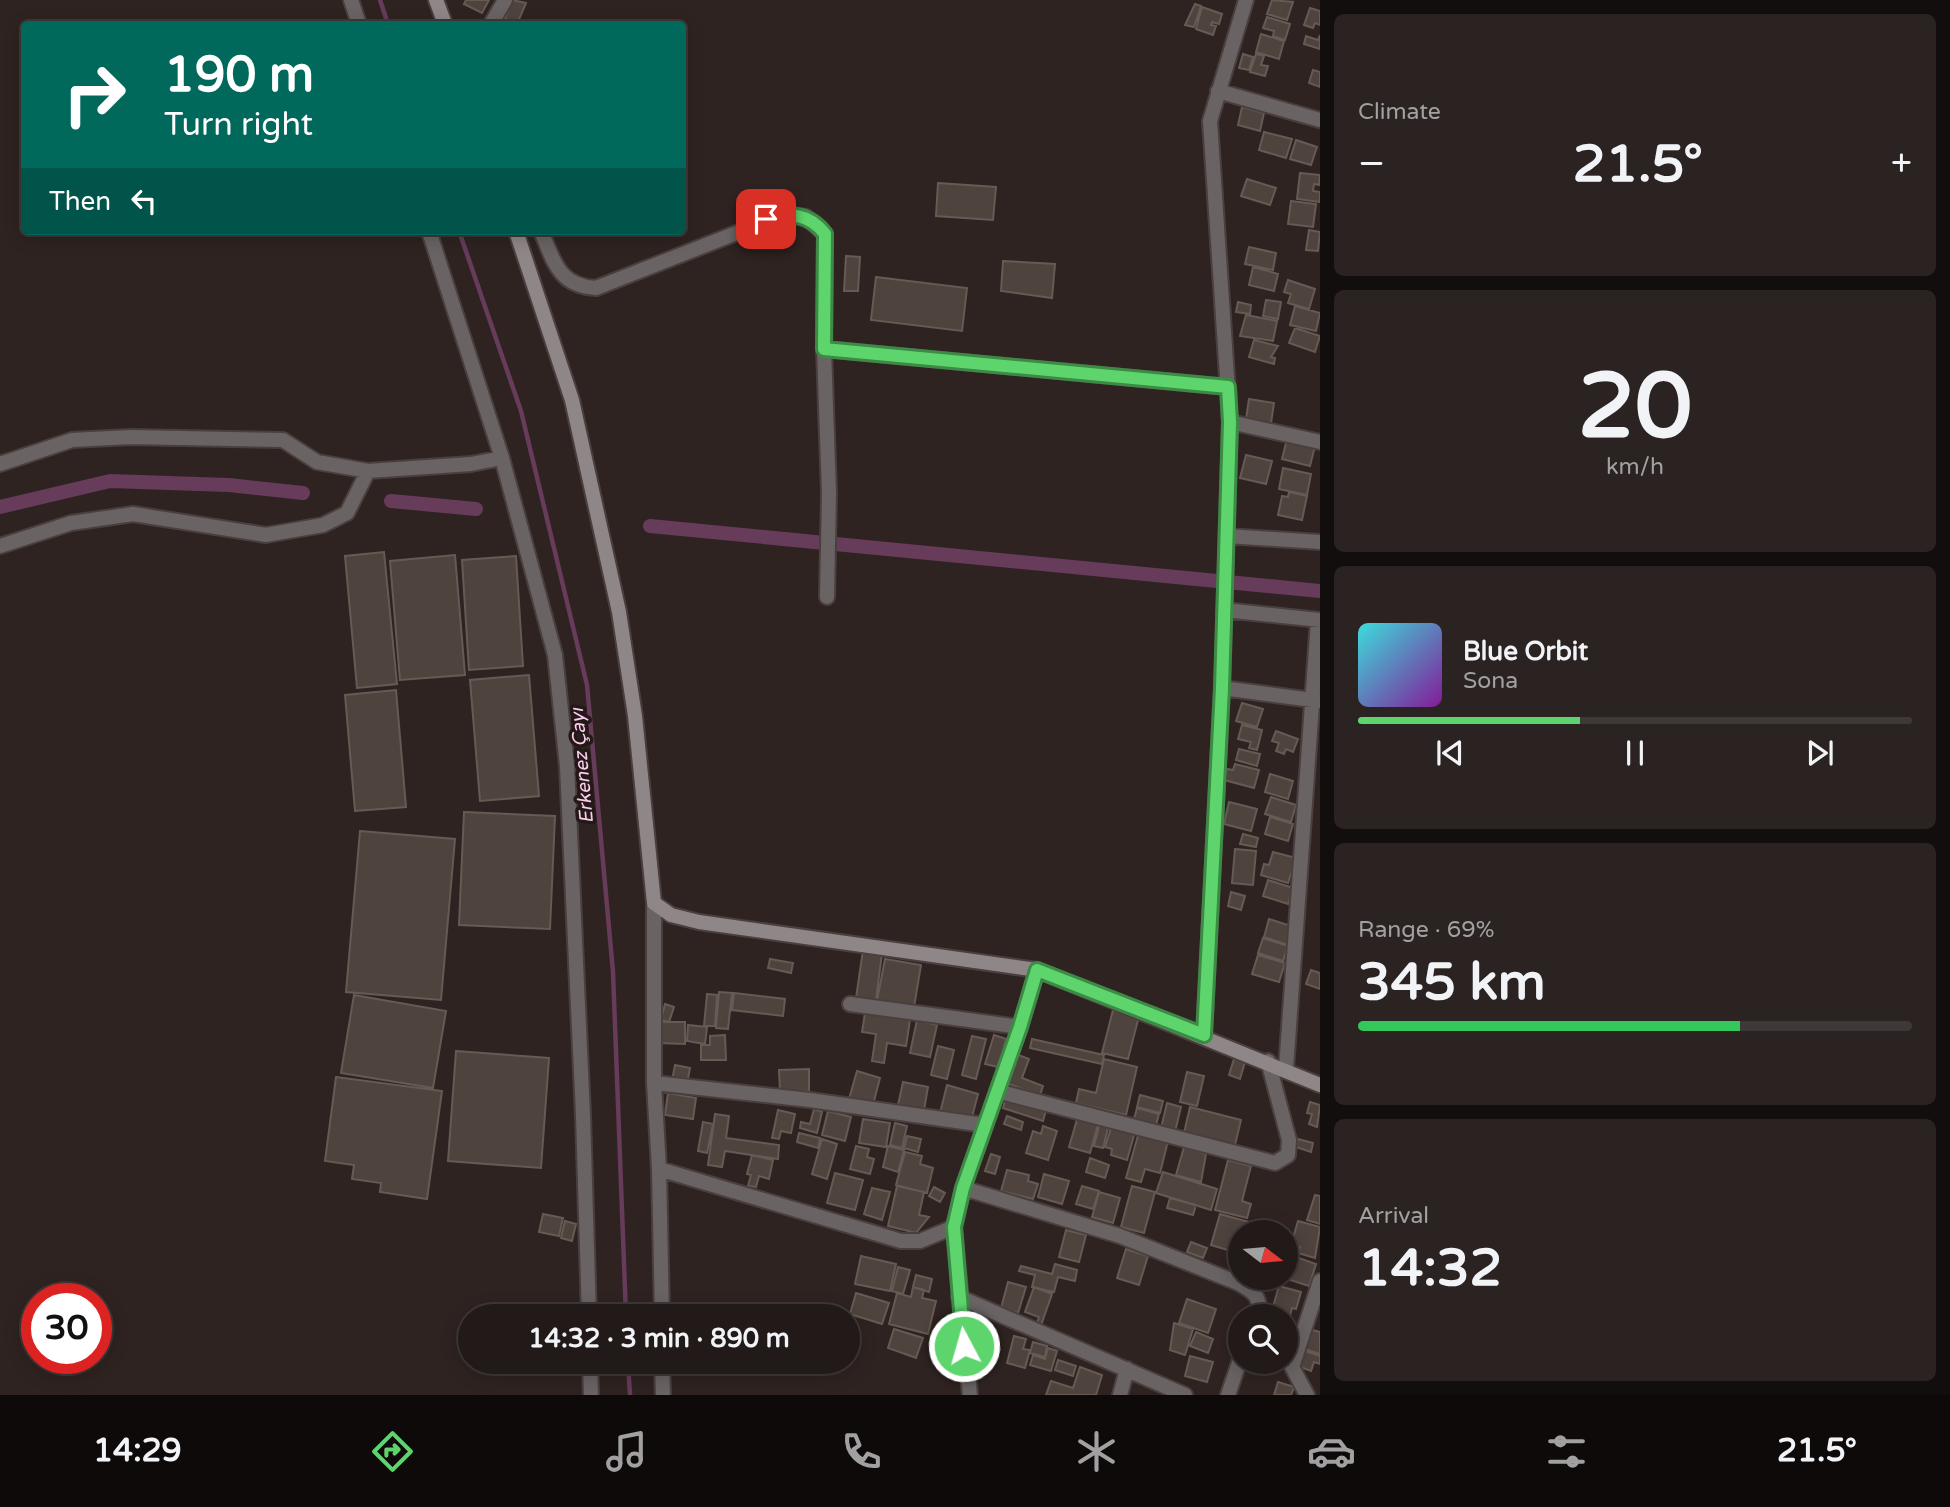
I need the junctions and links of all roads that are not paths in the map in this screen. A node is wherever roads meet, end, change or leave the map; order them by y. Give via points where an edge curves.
1 (351, 0) edge
2 (436, 0) edge
3 (505, 0) edge
4 (1246, 0) edge
5 (358, 21) edge
6 (444, 21) edge
7 (493, 21) edge
8 (1218, 91) junction
9 (1320, 120) edge
10 (430, 235) edge
11 (517, 235) edge
12 (543, 235) edge
13 (824, 349) junction
14 (1228, 387) junction
15 (1230, 422) junction
16 (1320, 442) edge
17 (502, 458) junction
18 (0, 464) edge
19 (368, 471) junction
20 (1227, 537) junction
21 (1320, 542) edge
22 (0, 546) edge
23 (827, 590) dead end
24 (1224, 606) junction
25 (1319, 620) edge
26 (1222, 688) junction
27 (1316, 700) edge
28 (654, 903) junction
29 (1037, 970) junction
30 (850, 1004) dead end
31 (1020, 1027) junction
32 (1204, 1035) junction
33 (1268, 1061) junction
34 (1286, 1069) junction
35 (654, 1083) junction
36 (1320, 1085) edge
37 (998, 1091) junction
38 (984, 1125) junction
39 (659, 1170) junction
40 (963, 1188) junction
41 (954, 1227) junction
42 (1320, 1281) edge
43 (959, 1297) junction
44 (589, 1304) edge
45 (662, 1304) edge
46 (1261, 1304) edge
47 (1298, 1335) edge
48 (1127, 1369) junction
49 (590, 1374) edge
50 (662, 1374) edge
51 (1235, 1374) edge
52 (1293, 1374) edge
53 (591, 1395) edge
54 (663, 1395) edge
55 (970, 1395) edge
56 (1120, 1395) edge
57 (1185, 1395) edge
58 (1228, 1395) edge
59 (1307, 1395) edge

1 - 5 street
2 - 6 street
3 - 7 street
4 - 8 street
8 - 9 street
8 - 14 street via 1210,121
10 - 17 street
11 - 28 street via 572,400 619,612
12 - 13 street via 565,280 577,287 596,288 766,219 785,214 806,217 825,234
13 - 14 street
13 - 23 street
14 - 15 street
15 - 16 street
15 - 20 street
17 - 19 street
17 - 44 street via 555,655 567,766
18 - 19 street via 72,440 144,437 283,440 317,462
19 - 22 street via 347,513 323,525 266,535 133,514 71,523
20 - 21 street
20 - 24 street
24 - 25 street
24 - 26 street
25 - 27 street
26 - 27 street
26 - 32 street
27 - 34 street
28 - 29 street via 671,915 699,922
28 - 35 street
29 - 31 street
29 - 32 street
30 - 31 street
31 - 37 street
32 - 33 street
33 - 34 street
33 - 37 street via 1289,1140 1288,1155 1275,1163
34 - 36 street
35 - 38 street
35 - 39 street
37 - 38 street
38 - 40 street
39 - 41 street via 901,1241 920,1241
39 - 45 street
40 - 41 street
40 - 46 street via 1120,1236 1238,1283 1254,1292
41 - 43 street
42 - 47 street
43 - 48 street
43 - 55 street
48 - 56 street
48 - 57 street
49 - 53 street
50 - 54 street
51 - 58 street
52 - 59 street

